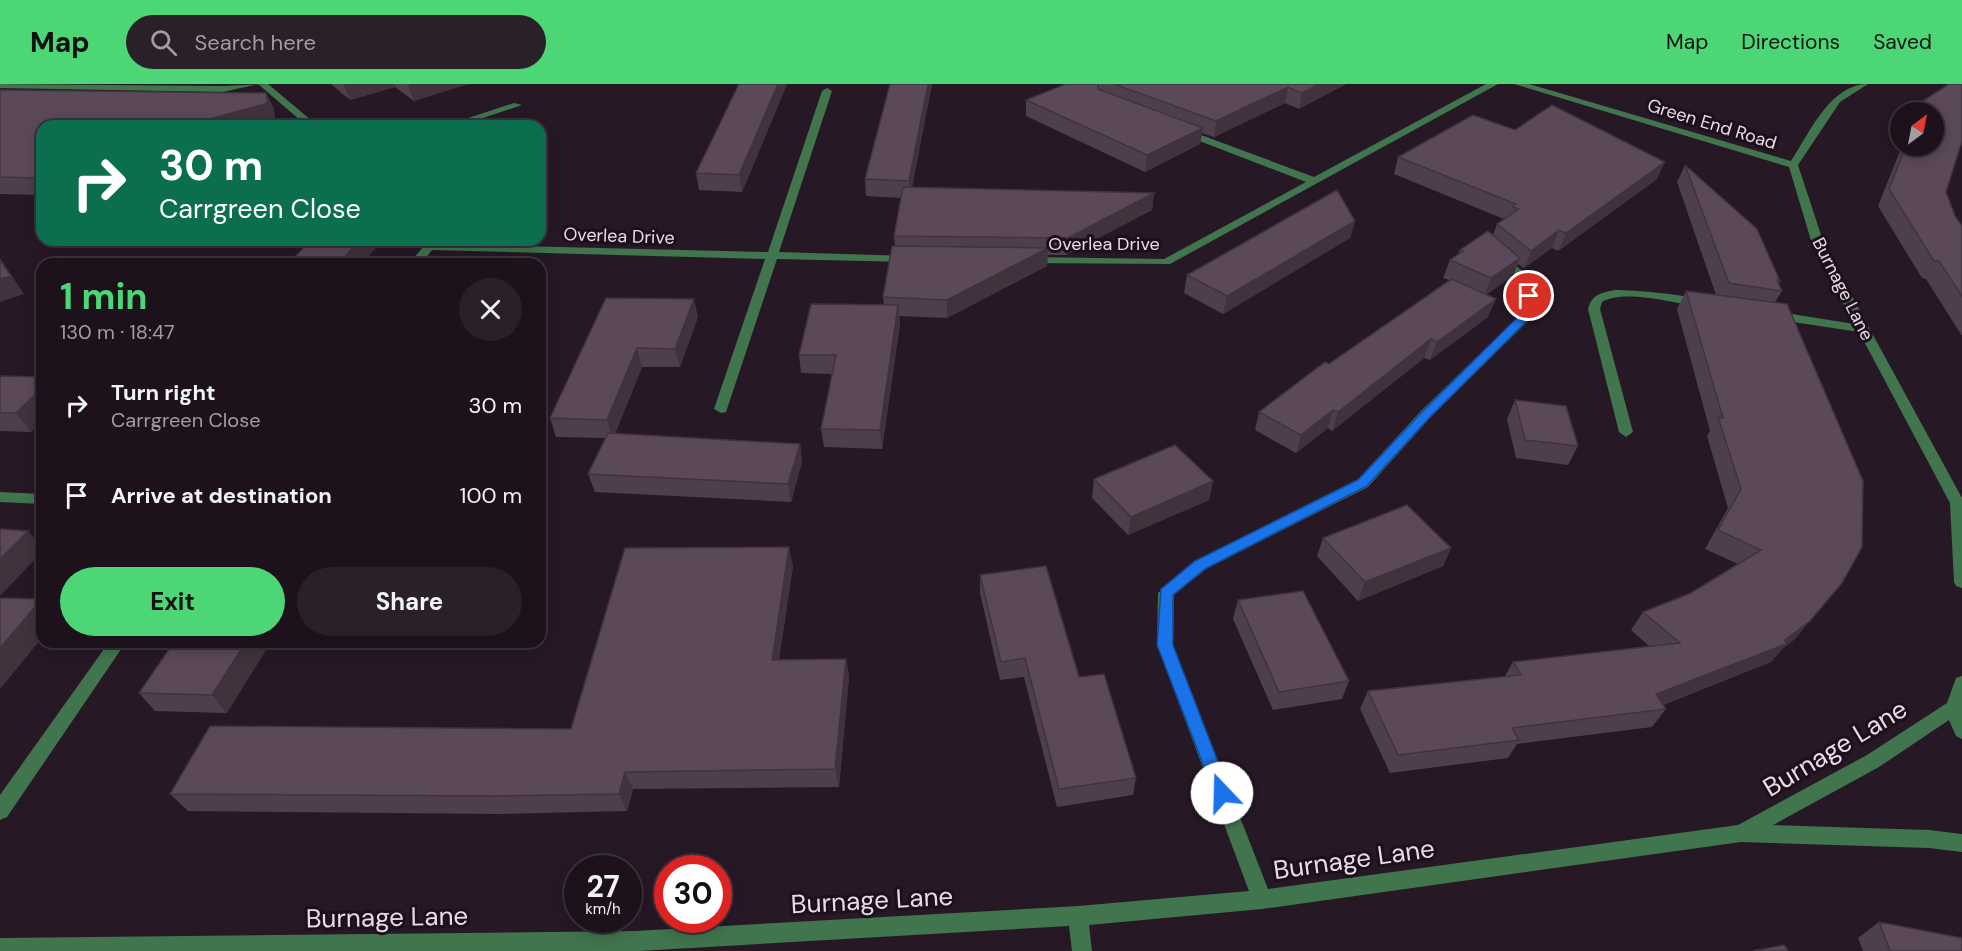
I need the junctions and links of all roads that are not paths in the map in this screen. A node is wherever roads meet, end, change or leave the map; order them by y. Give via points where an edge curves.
1 (253, 84) edge
2 (262, 84) edge
3 (1493, 84) edge
4 (1519, 84) edge
5 (1863, 84) edge
6 (0, 85) edge
7 (827, 91) dead end
8 (517, 105) dead end
9 (306, 120) edge
10 (468, 120) edge
11 (1168, 126) edge
12 (1793, 165) junction
13 (1314, 181) junction
14 (1487, 245) edge
15 (479, 246) edge
16 (771, 257) junction
17 (915, 259) edge
18 (1010, 260) edge
19 (1710, 305) edge
20 (1757, 312) edge
21 (1862, 329) junction
22 (721, 409) dead end
23 (1626, 432) dead end
24 (0, 497) edge
25 (36, 499) edge
26 (1959, 509) edge
27 (1962, 582) edge
28 (114, 648) edge
29 (1962, 683) edge
30 (1954, 707) junction
31 (1962, 731) edge
32 (0, 811) edge
33 (1741, 833) junction
34 (1962, 843) edge
35 (1262, 899) junction
36 (1078, 916) junction
37 (0, 948) edge
38 (1082, 951) edge

1 - 6 street via 223,89
2 - 9 street
3 - 13 street, Overlea Drive
4 - 12 street, Green End Road
5 - 12 street via 1837,100
7 - 16 street
8 - 10 street
11 - 13 street
12 - 21 street, Burnage Lane via 1819,248
13 - 18 street, Overlea Drive via 1166,262
14 - 35 street via 1528,280 1530,312 1426,414 1363,483 1200,565 1166,593 1165,645
15 - 16 street, Overlea Drive
16 - 17 street, Overlea Drive
16 - 22 street
19 - 23 street via 1627,294 1597,300 1594,309
20 - 21 street
21 - 26 street, Burnage Lane
24 - 25 street
26 - 27 street
28 - 32 street
29 - 30 street
30 - 31 street
30 - 33 street, Burnage Lane via 1873,761
33 - 34 street, Burnage Lane
33 - 35 street, Burnage Lane
35 - 36 street, Burnage Lane
36 - 37 street, Burnage Lane via 635,941
36 - 38 street

